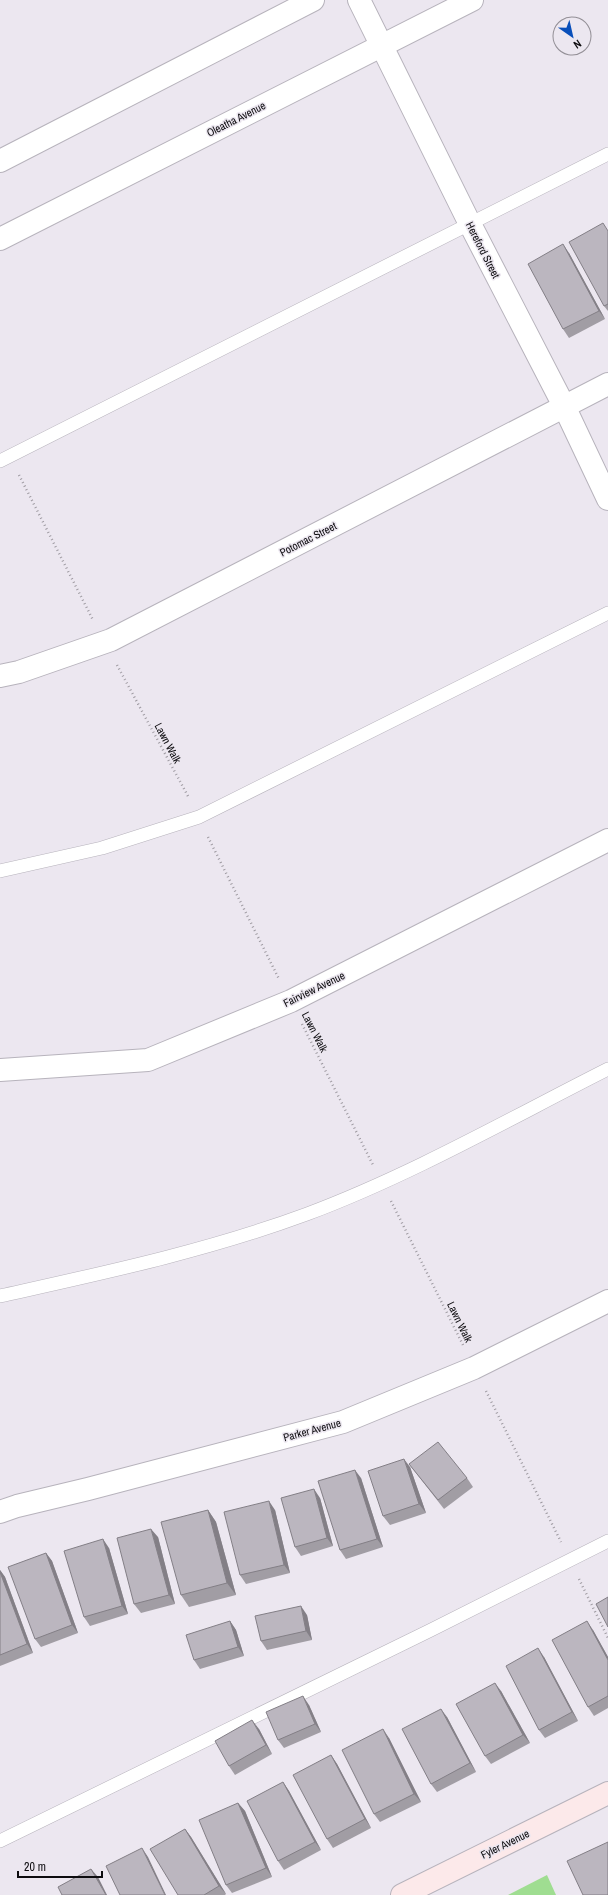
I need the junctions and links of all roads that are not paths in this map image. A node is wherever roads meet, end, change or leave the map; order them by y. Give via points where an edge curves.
1 (313, 0) edge
2 (359, 0) edge
3 (472, 0) edge
4 (382, 45) junction
5 (608, 154) edge
6 (0, 162) edge
7 (470, 224) junction
8 (0, 239) edge
9 (608, 384) edge
10 (564, 406) junction
11 (5, 459) edge
12 (608, 499) edge
13 (608, 613) edge
14 (0, 676) edge
15 (608, 840) edge
16 (0, 871) edge
17 (608, 1069) edge
18 (0, 1070) edge
19 (0, 1296) edge
20 (608, 1302) edge
21 (0, 1512) edge
22 (608, 1541) edge
23 (608, 1793) edge
24 (1, 1837) edge
25 (402, 1895) edge

1 - 6 street
2 - 4 street, Hereford Street
3 - 4 street, Oleatha Avenue
4 - 7 street, Hereford Street
4 - 8 street, Oleatha Avenue
5 - 7 lane
7 - 10 street, Hereford Street
7 - 11 lane
9 - 10 street, Potomac Street
10 - 12 street, Hereford Street
10 - 14 street, Potomac Street via 105,643
13 - 16 lane via 199,816 102,848
15 - 18 street, Fairview Avenue via 290,1001 148,1060
17 - 19 lane via 382,1183 306,1214 150,1263
20 - 21 street, Parker Avenue via 474,1368 343,1422
22 - 24 lane
23 - 25 street, Fyler Avenue

